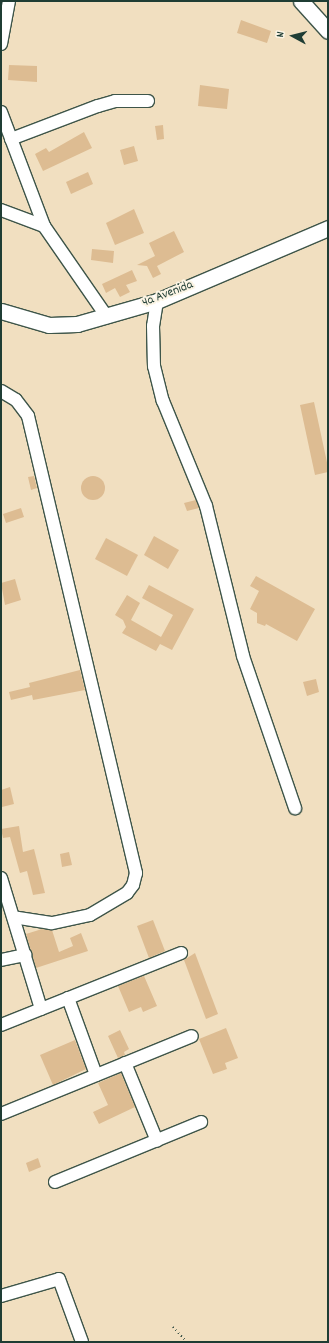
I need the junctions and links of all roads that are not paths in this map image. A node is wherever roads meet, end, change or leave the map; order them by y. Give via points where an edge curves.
1 (9, 1) edge
2 (301, 1) edge
3 (328, 31) edge
4 (1, 44) edge
5 (148, 101) dead end
6 (1, 112) edge
7 (11, 139) junction
8 (1, 210) edge
9 (44, 226) junction
10 (328, 228) edge
11 (157, 301) junction
12 (1, 311) edge
13 (107, 316) junction
14 (1, 391) edge
15 (295, 808) dead end
16 (1, 878) edge
17 (13, 917) junction
18 (181, 953) dead end
19 (25, 955) junction
20 (1, 960) edge
21 (68, 998) junction
22 (41, 1009) junction
23 (1, 1025) edge
24 (192, 1036) dead end
25 (125, 1063) junction
26 (96, 1075) junction
27 (1, 1114) edge
28 (201, 1122) dead end
29 (157, 1141) junction
30 (54, 1182) dead end
31 (1, 1296) edge
32 (82, 1342) edge

1 - 4 street
2 - 3 street
5 - 7 street via 115,101
6 - 7 street
7 - 9 street
8 - 9 street
9 - 13 street
10 - 11 street, 4a Avenida
11 - 13 street, 4a Avenida
11 - 15 street via 153,326 154,366 163,400 206,506 243,656
12 - 13 street, 4a Avenida via 49,325 77,324
14 - 17 street via 16,400 28,416 136,873 133,885 127,893 90,915 51,923
16 - 17 street
17 - 19 street
18 - 21 street
19 - 20 street
19 - 22 street
21 - 22 street
21 - 26 street
22 - 23 street
24 - 25 street
25 - 26 street
25 - 29 street
26 - 27 street
28 - 29 street
29 - 30 street
31 - 32 street via 59,1279

